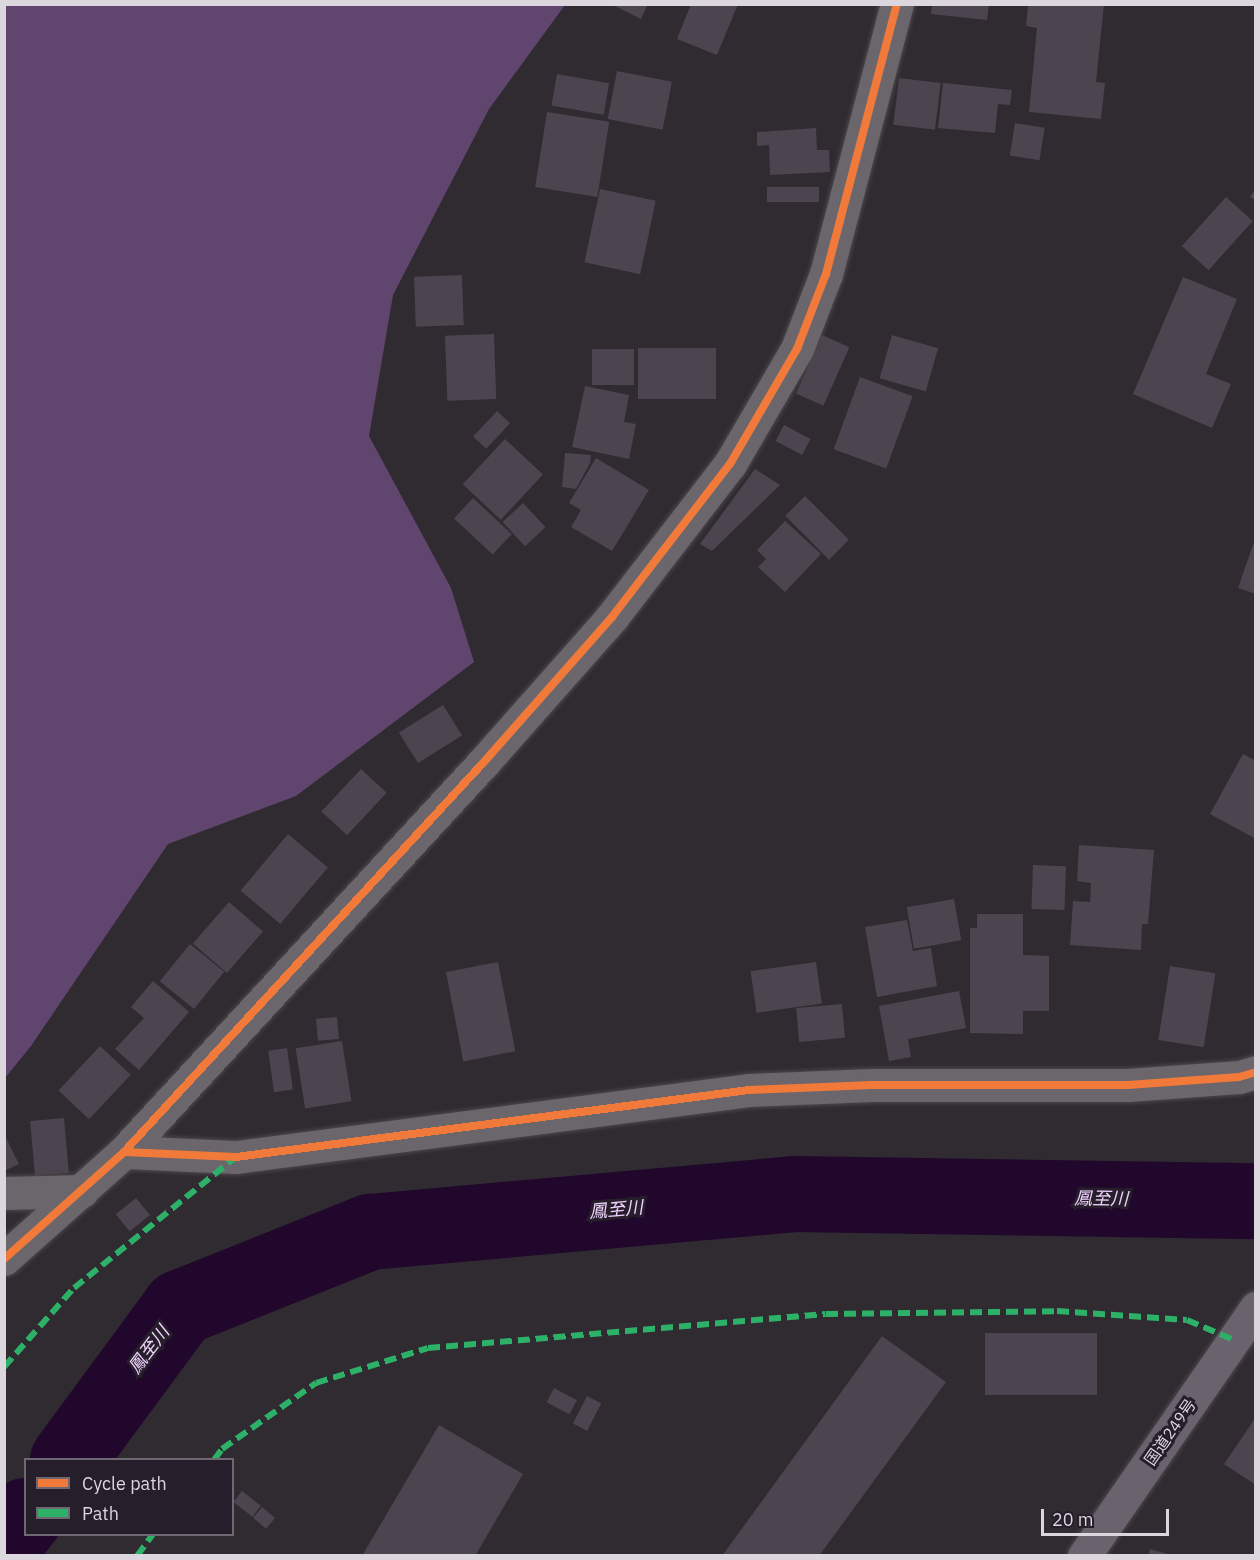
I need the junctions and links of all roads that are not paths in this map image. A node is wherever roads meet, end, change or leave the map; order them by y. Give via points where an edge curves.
1 (897, 4) edge
2 (1256, 1072) edge
3 (124, 1152) junction
4 (82, 1191) junction
5 (4, 1193) edge
6 (4, 1259) edge
7 (1256, 1308) edge
8 (1245, 1342) edge
9 (1084, 1556) edge

1 - 3 street via 826,274 797,349 730,464 604,625 483,763
2 - 3 street via 1239,1077 1128,1085 872,1085 749,1090 236,1157
3 - 4 street
4 - 5 street
4 - 6 street
7 - 8 highway, 国道249号
8 - 9 highway, 国道249号

